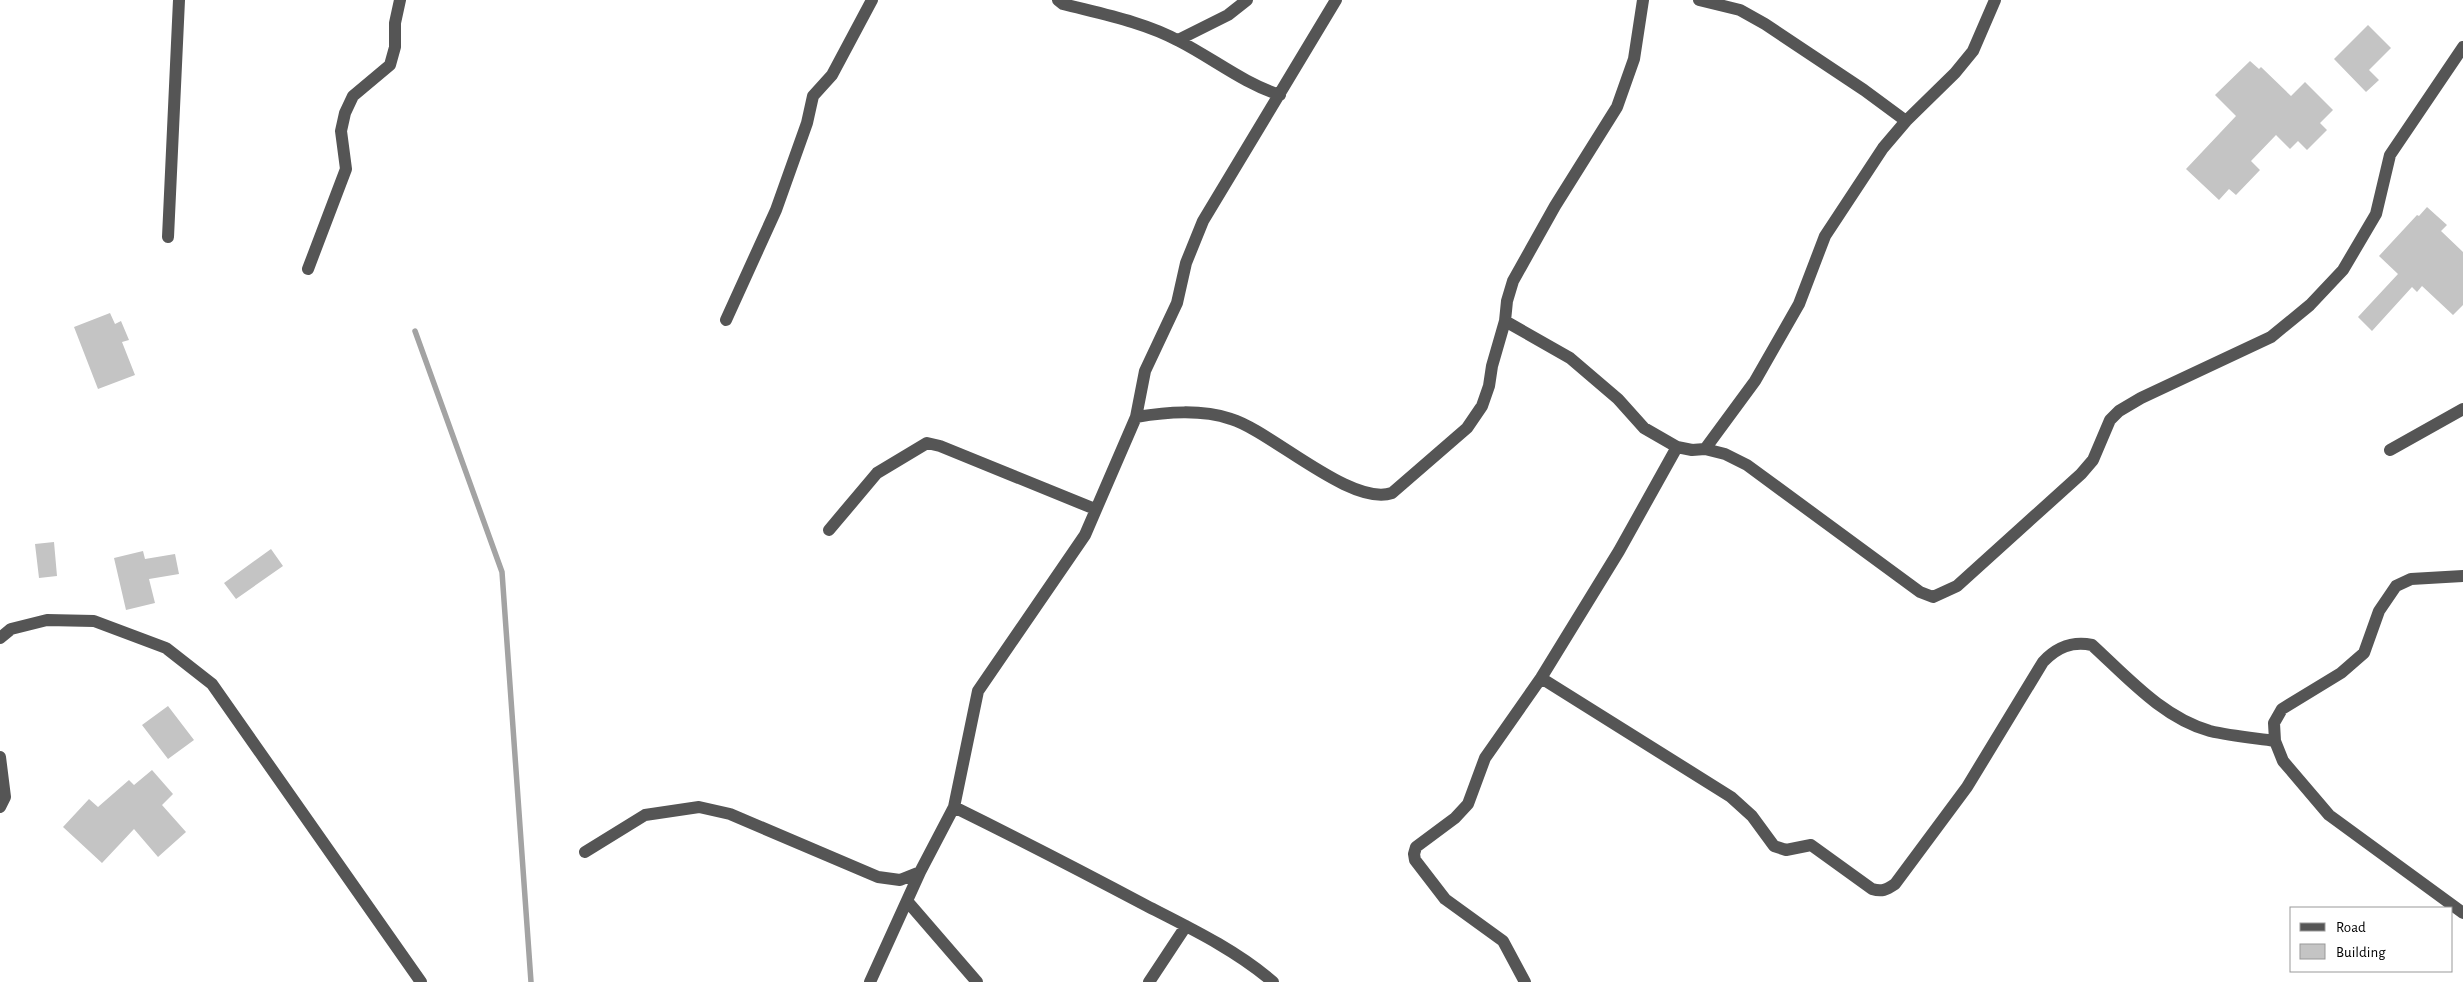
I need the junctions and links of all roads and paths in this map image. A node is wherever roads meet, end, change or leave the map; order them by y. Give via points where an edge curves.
1 (179, 0) edge
2 (400, 0) edge
3 (872, 0) edge
4 (1058, 0) edge
5 (1247, 0) edge
6 (1336, 0) edge
7 (1643, 0) edge
8 (1698, 0) edge
9 (1995, 0) edge
10 (1178, 40) junction
11 (2463, 47) edge
12 (1280, 95) junction
13 (1906, 121) junction
14 (168, 238) dead end
15 (308, 269) dead end
16 (726, 320) dead end
17 (1505, 321) junction
18 (2463, 409) edge
19 (1136, 416) junction
20 (1677, 447) junction
21 (1705, 449) junction
22 (2390, 450) dead end
23 (1095, 510) junction
24 (829, 530) dead end
25 (2463, 576) edge
26 (0, 638) edge
27 (1541, 678) junction
28 (2275, 741) junction
29 (0, 757) edge
30 (0, 807) edge
31 (954, 807) junction
32 (585, 852) dead end
33 (920, 872) junction
34 (907, 901) junction
35 (2463, 913) edge
36 (1186, 926) junction
37 (421, 982) edge
38 (870, 982) edge
39 (977, 982) edge
40 (1149, 982) edge
41 (1273, 982) edge
42 (1525, 982) edge

1 - 14 street
2 - 15 street via 395,23 396,47 390,66 354,96 345,113 341,131 346,169
3 - 16 street via 837,68 813,96 807,123 776,210
4 - 10 street via 1132,22
5 - 10 street via 1228,15
6 - 12 street
7 - 17 street via 1634,59 1617,108 1517,273 1507,301
8 - 13 street via 1740,10 1765,24
9 - 13 street via 1973,51
10 - 12 street via 1243,81
11 - 21 street via 2390,155 2376,214 2343,270 2310,305 2271,337 2119,411 2110,420 2093,460 2081,474 1951,590 1933,596 1920,592 1746,465 1726,454
12 - 19 street via 1203,221 1186,263 1177,303 1145,371
13 - 21 street via 1883,148 1825,236 1799,304 1755,381
17 - 19 street via 1484,399 1468,428 1392,494 1382,497 1370,495 1317,470 1232,419 1178,412
17 - 20 street via 1570,358 1618,399 1644,428
18 - 22 street
19 - 23 street
20 - 21 street
20 - 27 street via 1620,551
23 - 24 street via 926,443 877,473
23 - 31 street via 1085,535 978,691
25 - 28 street via 2411,579 2396,586 2379,611 2364,653 2341,673 2282,709 2274,723
26 - 37 street via 11,629 47,620 94,622 166,648 212,684
27 - 28 street via 1730,797 1752,816 1774,846 1786,850 1811,845 1878,891 1886,891 1895,884 1967,787 2043,662 2066,645 2092,645 2148,696 2182,720 2210,731
27 - 42 street via 1485,758 1463,811 1416,847 1414,854 1444,899 1503,941
28 - 35 street via 2283,761 2329,815
29 - 30 street via 5,797
31 - 33 street
31 - 36 street
32 - 33 street via 645,815 699,807 730,814 878,877 900,880
33 - 34 street
34 - 38 street
34 - 39 street
36 - 40 street
36 - 41 street via 1254,965

